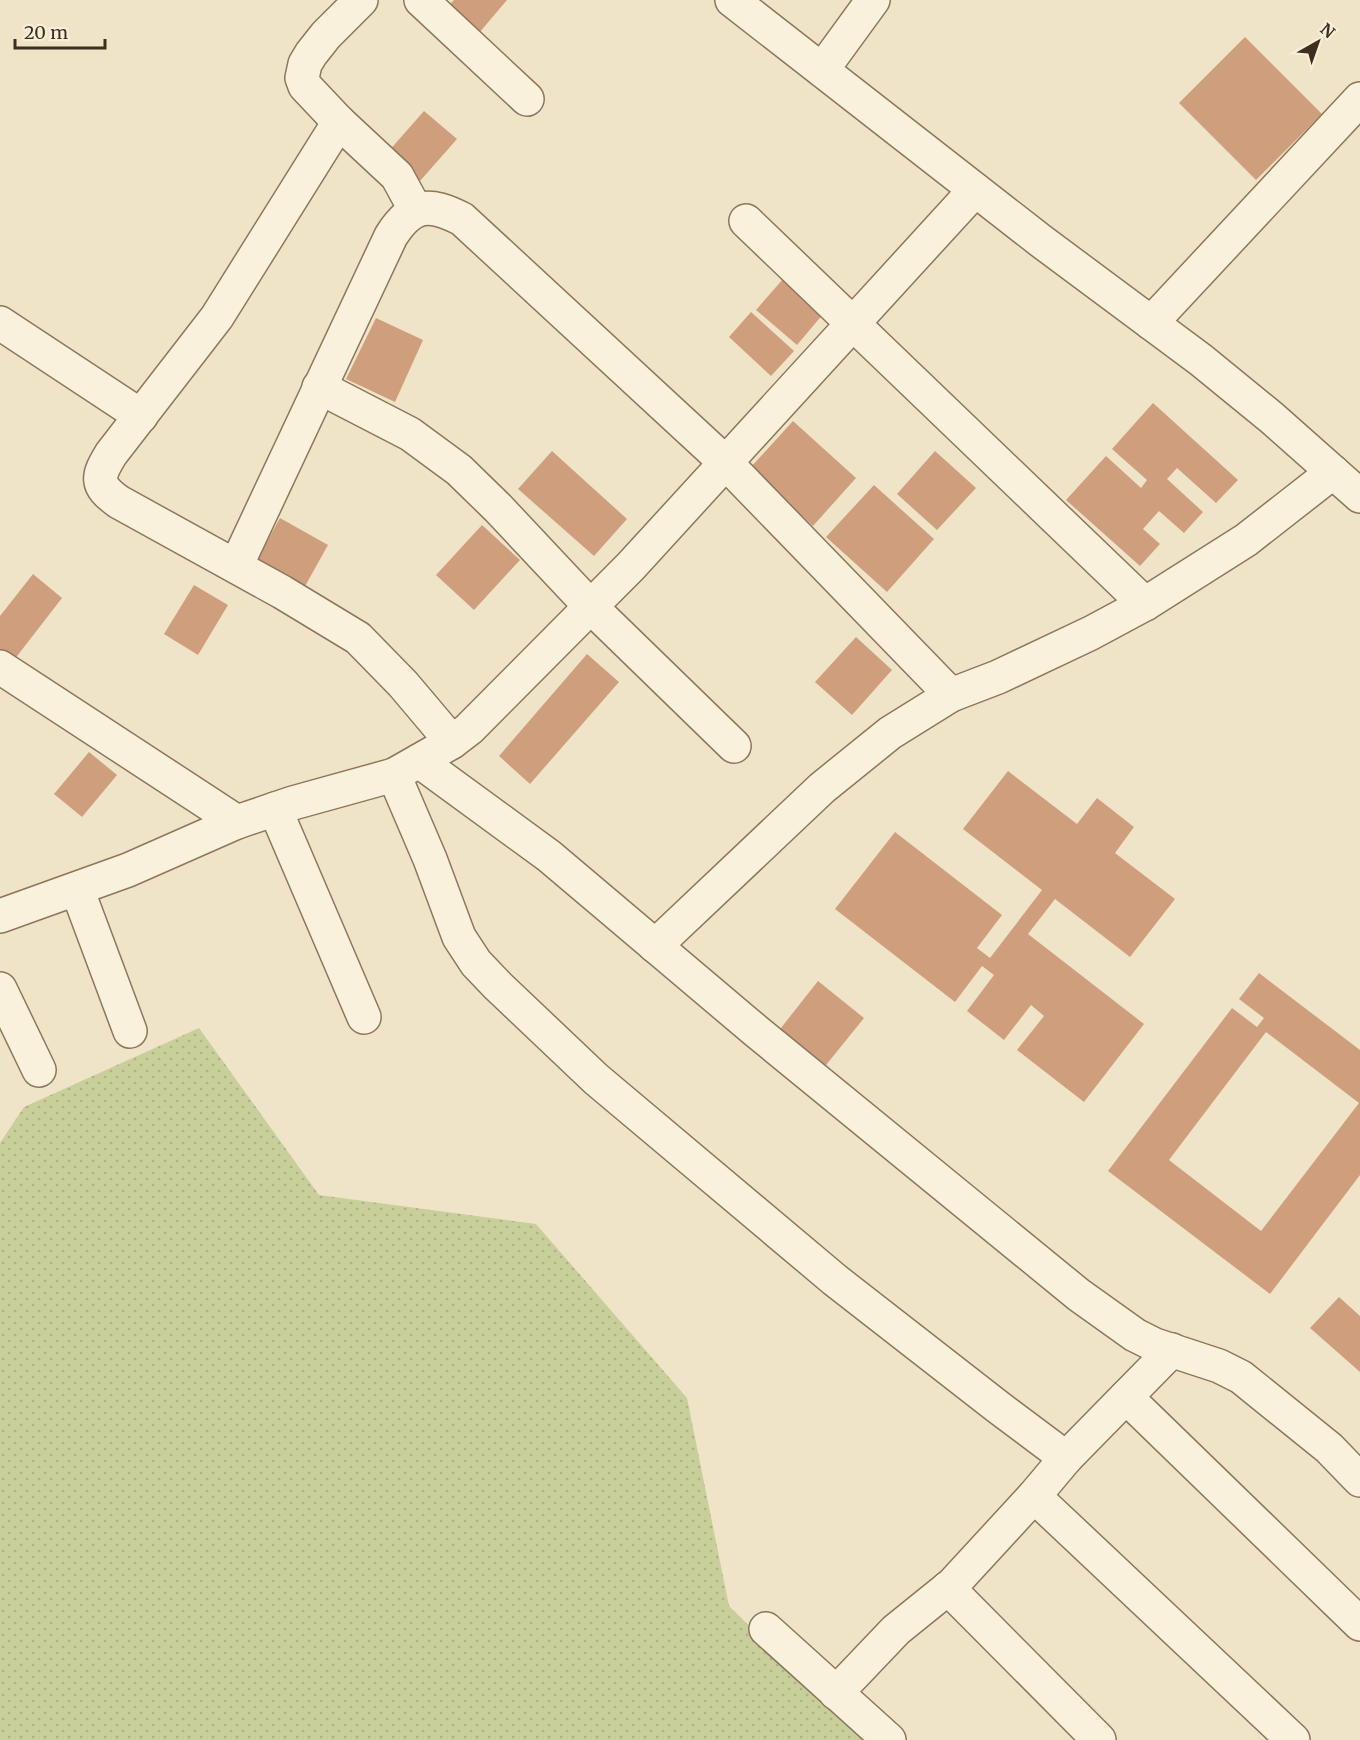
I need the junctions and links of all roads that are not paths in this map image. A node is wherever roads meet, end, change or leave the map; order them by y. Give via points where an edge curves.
1 (361, 0) edge
2 (422, 0) edge
3 (732, 0) edge
4 (873, 0) edge
5 (822, 70) junction
6 (527, 99) dead end
7 (1360, 99) edge
8 (339, 122) junction
9 (975, 190) junction
10 (416, 209) junction
11 (746, 221) dead end
12 (0, 322) edge
13 (854, 323) junction
14 (1151, 323) junction
15 (319, 387) junction
16 (141, 416) junction
17 (726, 462) junction
18 (1333, 472) junction
19 (1360, 496) edge
20 (236, 566) junction
21 (1145, 603) junction
22 (591, 607) junction
23 (0, 667) edge
24 (951, 695) junction
25 (452, 742) junction
26 (734, 746) dead end
27 (406, 768) junction
28 (276, 809) junction
29 (237, 822) junction
30 (77, 889) junction
31 (0, 916) edge
32 (655, 945) junction
33 (0, 988) edge
34 (364, 1017) dead end
35 (130, 1031) dead end
36 (39, 1070) dead end
37 (1172, 1350) junction
38 (1126, 1397) junction
39 (1066, 1458) junction
40 (1360, 1480) edge
41 (1034, 1496) junction
42 (948, 1588) junction
43 (1360, 1624) edge
44 (766, 1629) dead end
45 (836, 1693) junction
46 (889, 1740) edge
47 (1098, 1740) edge
48 (1293, 1740) edge

1 - 8 street via 326,35 302,71 305,86
2 - 6 street
3 - 5 street
4 - 5 street
5 - 9 street
7 - 14 street
8 - 10 street via 397,176
8 - 16 street via 217,317
9 - 13 street
9 - 14 street
10 - 15 street via 405,215 391,236
10 - 17 street via 437,208 462,219
11 - 13 street
12 - 16 street
13 - 17 street
13 - 21 street
14 - 18 street via 1272,418
15 - 20 street
15 - 22 street via 410,434 459,470
16 - 20 street via 101,470 102,486 119,502
17 - 22 street
17 - 24 street
18 - 19 street
18 - 21 street via 1246,540
20 - 25 street via 358,638
21 - 24 street via 1091,633
22 - 25 street via 490,710
22 - 26 street
23 - 29 street
24 - 32 street via 890,734 822,788
25 - 27 street
27 - 28 street
27 - 32 street via 549,856
27 - 39 street via 430,859 459,937 498,986 596,1079 835,1280
28 - 29 street
28 - 34 street
29 - 30 street
30 - 31 street
30 - 35 street
32 - 37 street via 1079,1295 1135,1335
33 - 36 street
37 - 38 street
37 - 40 street via 1241,1377 1329,1448
38 - 39 street
38 - 43 street
39 - 41 street
41 - 42 street
41 - 48 street
42 - 45 street via 896,1630
42 - 47 street
44 - 45 street
45 - 46 street

